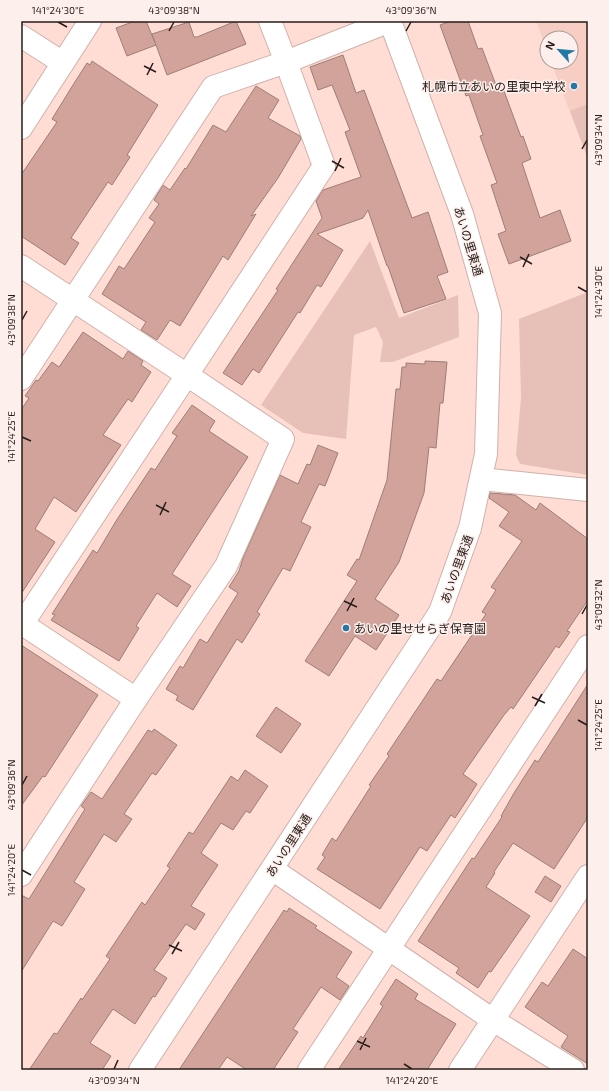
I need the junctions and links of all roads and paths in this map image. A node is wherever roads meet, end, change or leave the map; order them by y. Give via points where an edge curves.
1 (90, 21) edge
2 (270, 21) edge
3 (390, 21) edge
4 (21, 36) edge
5 (286, 62) junction
6 (63, 63) junction
7 (21, 128) edge
8 (21, 266) edge
9 (73, 300) junction
10 (187, 375) junction
11 (21, 379) edge
12 (481, 479) junction
13 (588, 490) edge
14 (21, 625) edge
15 (588, 646) edge
16 (136, 699) junction
17 (272, 869) junction
18 (21, 875) edge
19 (588, 876) edge
20 (388, 949) junction
21 (493, 1020) junction
22 (140, 1070) edge
23 (309, 1070) edge
24 (460, 1070) edge
25 (573, 1070) edge

1 - 6 street
2 - 5 street
3 - 5 street
3 - 12 street, あいの里東通 via 462,214 490,313 486,454
4 - 6 street
5 - 9 street via 213,87
5 - 10 street via 324,166
6 - 7 street
8 - 9 street
9 - 10 street
9 - 11 street
10 - 14 street
10 - 16 street via 283,439 226,566
12 - 13 street
12 - 17 street, あいの里東通 via 470,528 440,612
14 - 16 street
15 - 20 street
16 - 18 street
17 - 20 street
17 - 22 street, あいの里東通
19 - 21 street
20 - 21 street
20 - 23 street
21 - 24 street
21 - 25 street

